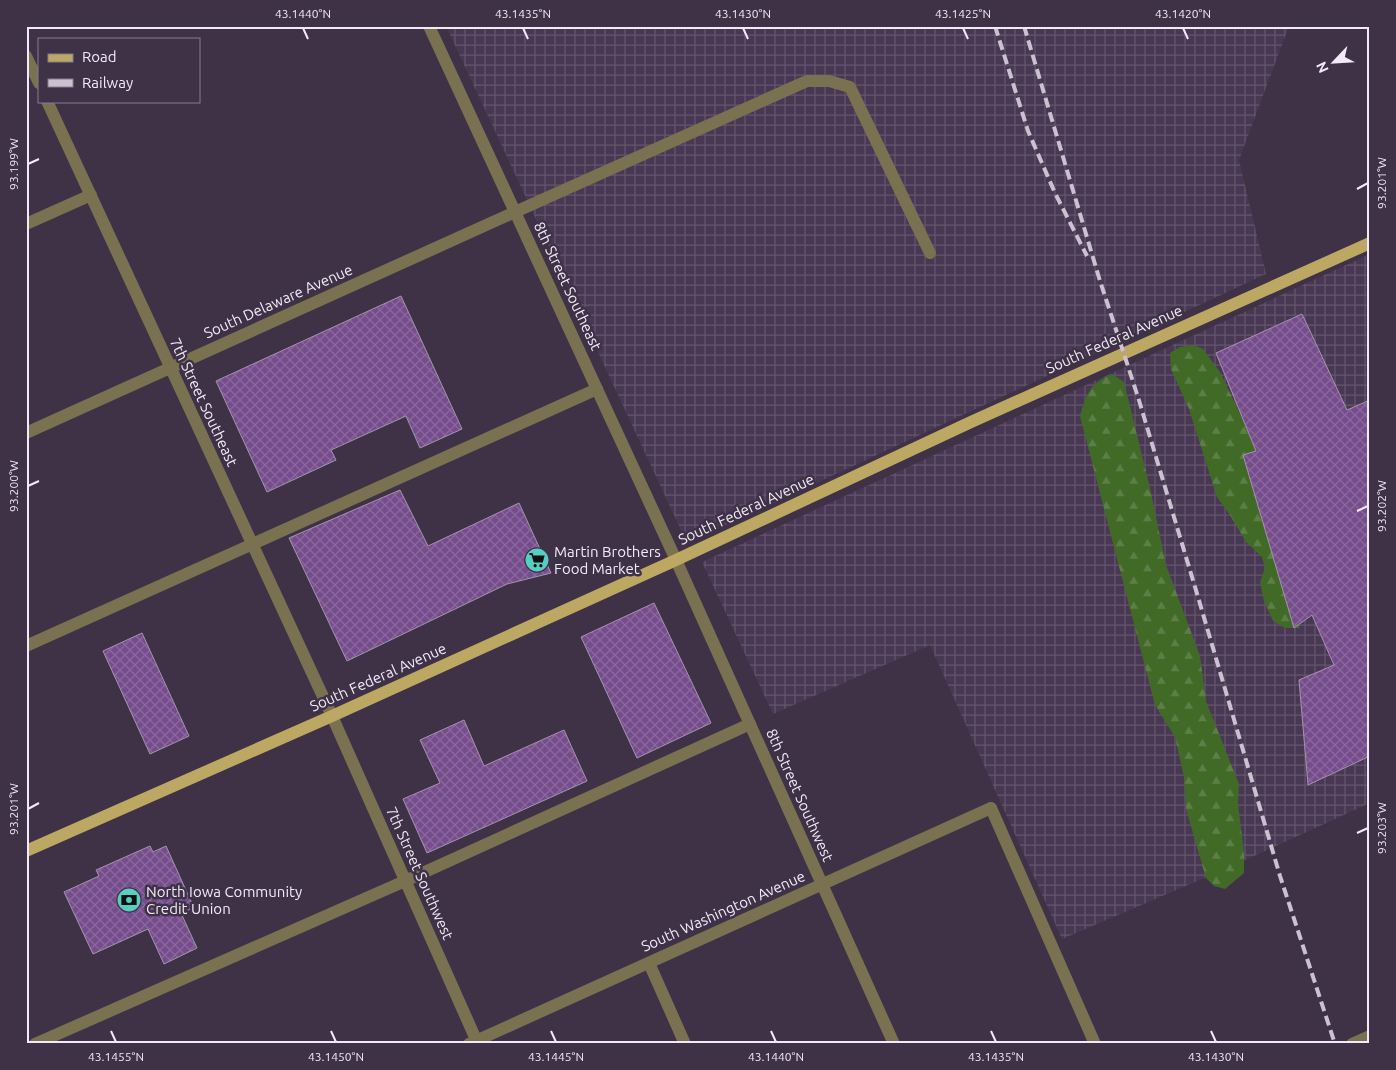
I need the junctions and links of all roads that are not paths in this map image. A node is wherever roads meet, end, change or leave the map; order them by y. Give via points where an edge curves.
1 (429, 26) edge
2 (26, 56) edge
3 (38, 81) edge
4 (47, 102) edge
5 (91, 195) junction
6 (515, 212) junction
7 (26, 224) edge
8 (1370, 243) edge
9 (930, 253) dead end
10 (170, 367) junction
11 (598, 389) junction
12 (26, 433) edge
13 (252, 543) junction
14 (676, 560) junction
15 (26, 646) edge
16 (332, 716) junction
17 (750, 724) junction
18 (26, 852) edge
19 (406, 882) junction
20 (822, 884) junction
21 (649, 963) junction
22 (1370, 1036) edge
23 (475, 1043) edge
24 (36, 1044) edge
25 (685, 1044) edge
26 (894, 1044) edge
27 (1095, 1044) edge
28 (1352, 1044) edge

1 - 6 street, 8th Street Southeast
2 - 3 street
4 - 5 street, 7th Street Southeast
5 - 7 street
5 - 10 street, 7th Street Southeast
6 - 9 street, South Delaware Avenue via 807,80 829,81 850,87
6 - 10 street, South Delaware Avenue
6 - 11 street, 8th Street Southeast
8 - 14 main road, South Federal Avenue via 971,422
10 - 12 street, South Delaware Avenue
10 - 13 street, 7th Street Southeast
11 - 13 street
11 - 14 street, 8th Street Southeast
13 - 15 street
13 - 16 street, 7th Street Southeast
14 - 16 main road, South Federal Avenue
14 - 17 street, 8th Street Southwest
16 - 18 main road, South Federal Avenue
16 - 19 street, 7th Street Southwest
17 - 19 street
17 - 20 street, 8th Street Southwest
19 - 23 street, 7th Street Southwest
19 - 24 street
20 - 21 street, South Washington Avenue
20 - 26 street, 8th Street Southwest
20 - 27 street, South Washington Avenue via 991,808
21 - 23 street, South Washington Avenue
21 - 25 street
22 - 28 street

